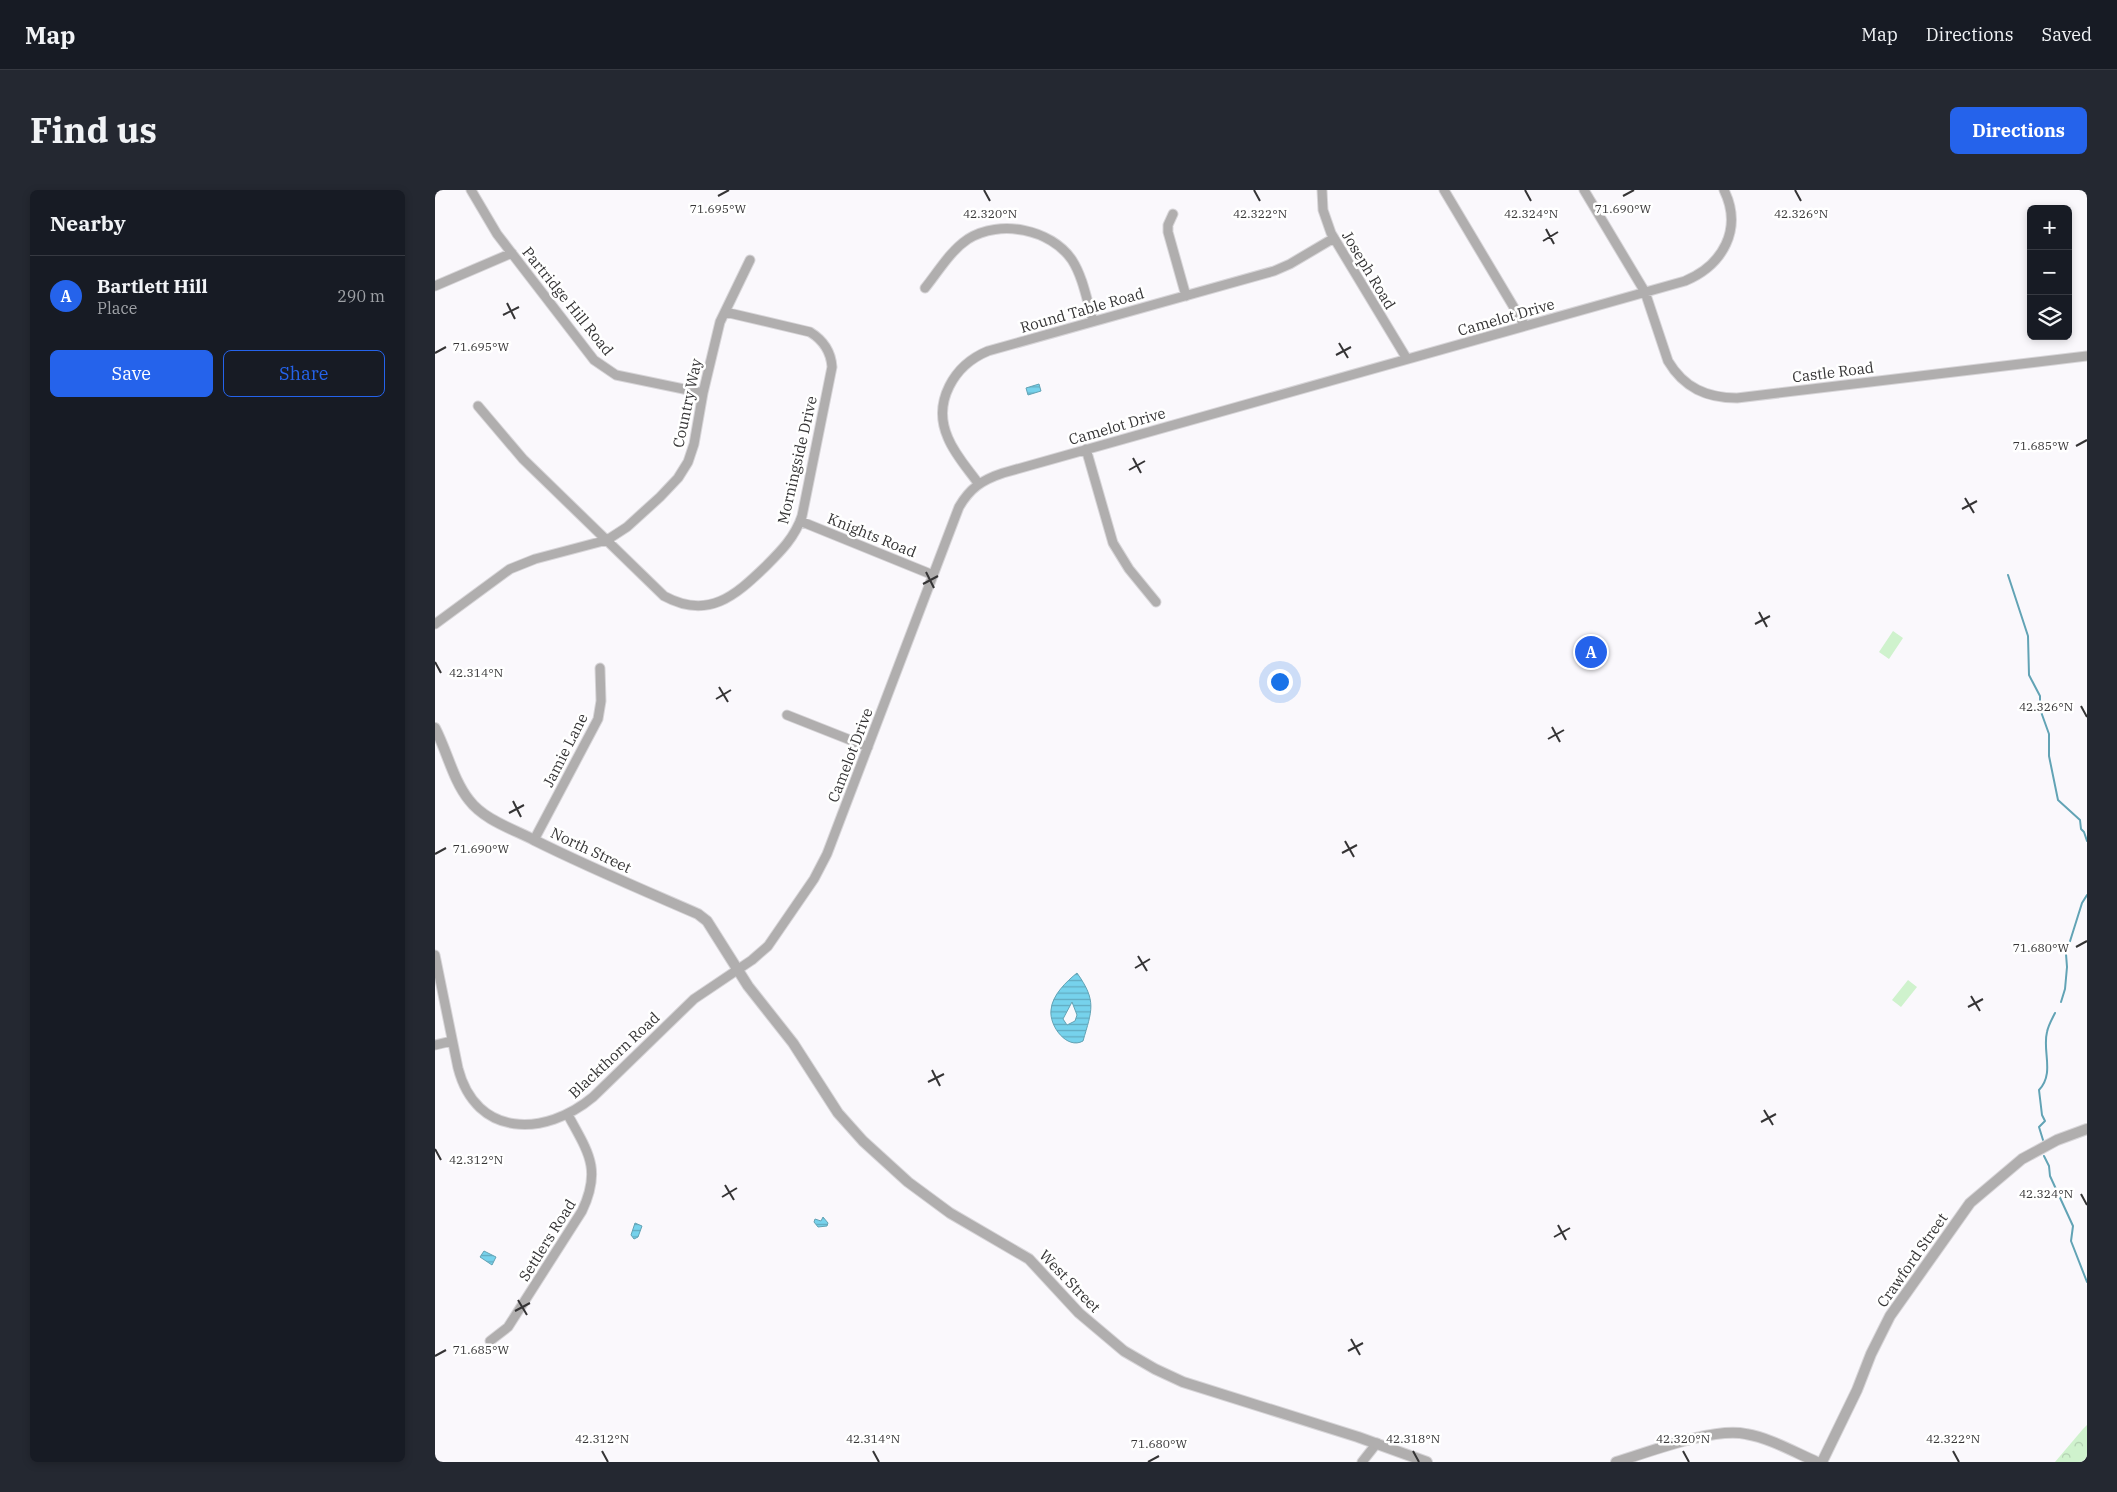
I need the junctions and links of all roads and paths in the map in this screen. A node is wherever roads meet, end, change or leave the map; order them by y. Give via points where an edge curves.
1 (471, 190) edge
2 (1322, 190) edge
3 (1445, 190) edge
4 (1584, 190) edge
5 (1724, 190) edge
6 (1173, 214) dead end
7 (1334, 238) junction
8 (512, 253) junction
9 (751, 260) dead end
10 (435, 286) edge
11 (925, 288) dead end
12 (1645, 292) junction
13 (1186, 296) junction
14 (725, 312) junction
15 (1093, 322) junction
16 (1525, 326) junction
17 (2087, 356) edge
18 (1407, 359) junction
19 (703, 394) junction
20 (479, 406) dead end
21 (1086, 449) junction
22 (978, 483) junction
23 (800, 521) junction
24 (607, 540) junction
25 (933, 575) junction
26 (1156, 602) dead end
27 (435, 624) edge
28 (600, 668) dead end
29 (787, 715) dead end
30 (435, 728) edge
31 (868, 747) junction
32 (535, 840) junction
33 (435, 955) edge
34 (738, 970) junction
35 (748, 986) joint
36 (452, 1041) junction
37 (435, 1045) edge
38 (567, 1115) junction
39 (2087, 1129) edge
40 (490, 1341) dead end
41 (1377, 1443) junction
42 (1362, 1462) edge
43 (1427, 1462) edge
44 (1616, 1462) edge
45 (1817, 1462) edge
46 (1822, 1462) edge

1 - 8 street, Partridge Hill Road
2 - 7 street, Joseph Road via 1324,216
3 - 16 street
4 - 12 street, Castle Road
5 - 12 street, Camelot Drive via 1730,204 1731,228 1716,260 1692,278
6 - 13 street via 1168,229
7 - 13 street, Round Table Road via 1282,268
7 - 18 street, Joseph Road
8 - 10 street
8 - 19 street, Partridge Hill Road via 586,351 602,367 624,377
9 - 14 street, Country Way
11 - 15 street via 948,258 973,237 1002,230 1031,232 1052,240 1071,259
12 - 16 street, Camelot Drive
12 - 17 street, Castle Road via 1673,370 1697,391 1717,398
13 - 15 street, Round Table Road
14 - 19 street, Country Way
14 - 23 street, Morningside Drive via 810,332 822,342 830,356 831,375
15 - 22 street, Round Table Road via 988,351 969,361 955,376 945,399 944,427 952,448
16 - 18 street, Camelot Drive
18 - 21 street, Camelot Drive
19 - 24 street, Country Way via 694,444 684,469 660,497 627,527
20 - 24 street, Morningside Drive via 523,459
21 - 22 street, Camelot Drive
21 - 26 street via 1113,543
22 - 25 street, Camelot Drive via 959,508
23 - 24 street, Morningside Drive via 782,550 744,587 728,599 705,605 683,604 664,596
23 - 25 street, Knights Road
24 - 27 street, Country Way via 510,568
25 - 31 street, Camelot Drive
28 - 32 street, Jamie Lane via 598,719
29 - 31 street
30 - 32 street, North Street via 469,800 477,809
31 - 34 street, Camelot Drive via 821,868 768,946
32 - 34 street, North Street via 573,860 698,914 713,930
33 - 36 street, Blackthorn Road
34 - 35 street, North Street
34 - 38 street, Blackthorn Road via 694,999 593,1097
35 - 41 street, West Street via 793,1043 838,1114 878,1157 950,1212 1029,1259 1079,1313 1124,1351 1183,1382
36 - 37 street
36 - 38 street, Blackthorn Road via 463,1086 485,1113 520,1125 542,1123
38 - 40 street, Settlers Road via 588,1153 593,1185 574,1225 506,1330
39 - 46 street, Crawford Street via 2057,1140 2022,1159 1970,1203 1890,1316
41 - 42 street
41 - 43 street, West Street
44 - 45 street via 1707,1436 1737,1432

